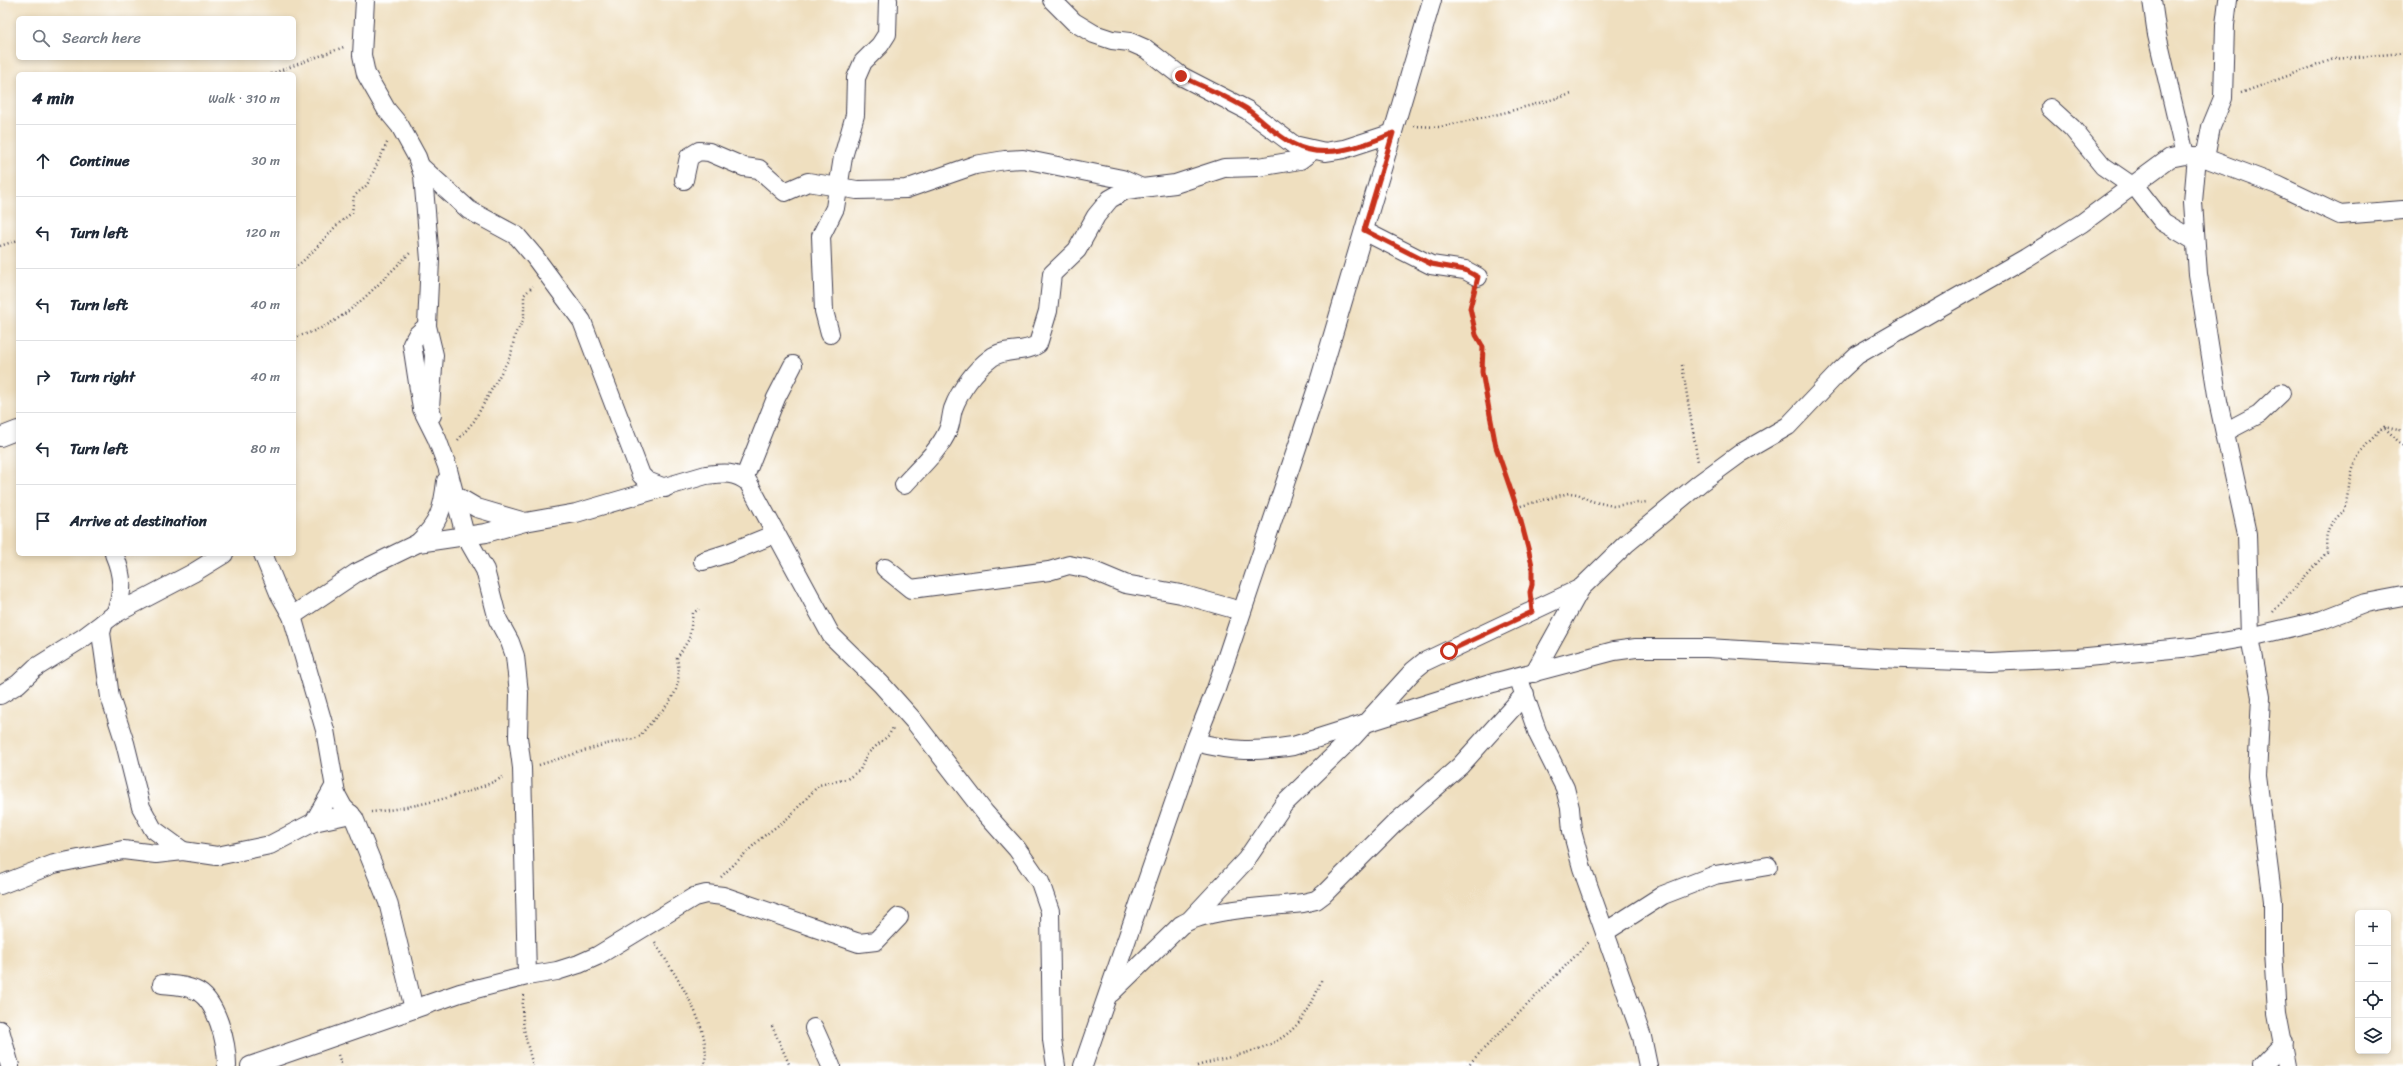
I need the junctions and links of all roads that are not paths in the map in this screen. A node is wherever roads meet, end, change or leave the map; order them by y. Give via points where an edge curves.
1 (365, 0) edge
2 (888, 0) edge
3 (1052, 0) edge
4 (1432, 0) edge
5 (2152, 0) edge
6 (2228, 0) edge
7 (2050, 108) dead end
8 (1394, 129) junction
9 (1312, 151) junction
10 (2196, 156) junction
11 (420, 166) junction
12 (684, 180) dead end
13 (838, 187) junction
14 (1142, 188) junction
15 (2132, 188) junction
16 (2403, 210) edge
17 (1364, 230) junction
18 (2195, 241) junction
19 (1478, 277) road end
20 (830, 334) dead end
21 (793, 365) dead end
22 (2281, 393) dead end
23 (16, 431) edge
24 (2225, 432) junction
25 (0, 437) edge
26 (447, 466) junction
27 (744, 479) junction
28 (904, 485) dead end
29 (665, 488) junction
30 (453, 494) junction
31 (525, 522) junction
32 (775, 534) junction
33 (465, 535) junction
34 (418, 543) junction
35 (115, 556) edge
36 (221, 556) edge
37 (264, 556) edge
38 (702, 561) dead end
39 (885, 568) dead end
40 (1581, 588) junction
41 (2403, 596) edge
42 (1240, 611) junction
43 (292, 616) junction
44 (110, 618) junction
45 (2250, 638) junction
46 (1534, 673) junction
47 (1516, 676) junction
48 (1525, 694) junction
49 (0, 695) edge
50 (1365, 723) junction
51 (1195, 742) junction
52 (334, 787) junction
53 (351, 814) junction
54 (314, 822) junction
55 (183, 851) junction
56 (1768, 866) dead end
57 (0, 885) edge
58 (899, 917) dead end
59 (1191, 919) junction
60 (1604, 930) junction
61 (529, 976) junction
62 (162, 984) dead end
63 (1107, 997) junction
64 (414, 1009) junction
65 (814, 1028) dead end
66 (0, 1030) edge
67 (2284, 1043) junction
68 (10, 1066) edge
69 (227, 1066) edge
70 (250, 1066) edge
71 (831, 1066) edge
72 (1056, 1066) edge
73 (1083, 1066) edge
74 (1648, 1066) edge
75 (2262, 1066) edge
76 (2287, 1066) edge

1 - 11 street via 362,54 366,74
2 - 13 street via 887,34 863,62 856,78 855,115 843,157
3 - 9 street via 1074,22 1094,34 1130,42 1146,49 1181,76 1229,99 1294,145
4 - 8 street
5 - 10 street via 2157,35
6 - 10 street via 2225,24 2224,98
7 - 15 street via 2072,128 2103,166 2121,177
8 - 9 street via 1344,150
8 - 17 street
9 - 14 street via 1300,160 1258,167 1224,168 1175,184
10 - 15 street via 2170,158
10 - 16 street via 2277,185 2333,213 2351,215
10 - 18 street via 2193,202
11 - 26 street via 425,190 430,260 427,326 434,355 430,407 437,439
11 - 29 street via 469,210 517,236 547,274 582,321 641,475 647,481
12 - 13 street via 689,157 699,151 709,152 744,167 759,169 785,192 808,182
13 - 14 street via 857,190 906,189 975,165 1023,159 1122,180
13 - 20 street via 832,217 822,230 821,236 824,311
14 - 28 street via 1126,190 1110,199 1096,216 1077,250 1052,274 1048,311 1038,344 997,354 978,370 962,391 942,441
15 - 18 street via 2138,190 2163,222
15 - 40 street via 2032,254 1858,355 1788,426 1741,453 1700,482 1626,544
17 - 19 street via 1431,264 1465,270
17 - 42 street via 1319,382
18 - 24 street via 2211,364
21 - 27 street via 776,398
22 - 24 street via 2259,414
23 - 25 street
24 - 45 street via 2247,534
26 - 30 street
26 - 34 street via 440,516 432,530
27 - 29 street via 739,474 706,475
27 - 32 street
29 - 31 street via 576,512
30 - 31 street via 477,508
30 - 33 street
31 - 33 street via 486,533
32 - 38 street
32 - 72 street via 831,635 898,704 1017,849 1040,882 1050,912 1052,1033
33 - 34 street
33 - 61 street via 484,570 498,620 515,656 519,692 518,737 522,768
34 - 43 street via 356,573
35 - 44 street via 123,587 122,598
36 - 44 street via 193,573 141,598
37 - 43 street
39 - 42 street via 911,589 1049,571 1069,565 1089,569 1125,584 1181,594
40 - 46 street
40 - 50 street via 1424,662
41 - 45 street via 2366,602 2322,620
42 - 51 street via 1216,689
43 - 52 street via 324,730
44 - 49 street via 35,668 18,684
44 - 55 street via 101,632 110,697 141,807 153,829
45 - 46 street via 2122,655 1989,662 1707,648 1636,648 1606,653
45 - 67 street via 2261,697 2257,776 2273,902 2277,1013
46 - 47 street
47 - 48 street
47 - 50 street
48 - 59 street via 1460,766 1394,824 1337,883 1316,900
48 - 60 street via 1538,734 1565,788 1576,847
50 - 51 street via 1293,746 1261,751 1229,750
50 - 59 street via 1284,804 1246,860
51 - 63 street
52 - 53 street via 343,807
52 - 54 street
53 - 54 street
53 - 64 street via 388,902
54 - 55 street via 270,845 217,856
55 - 57 street via 156,854 124,850 54,864
56 - 60 street via 1715,875 1663,895
58 - 61 street via 876,941 858,943 723,896 706,894 694,897 579,964 557,972
59 - 63 street via 1181,925
60 - 74 street via 1642,1037
61 - 64 street via 460,993
62 - 69 street via 182,985 197,990 211,1003 227,1048
63 - 73 street
64 - 70 street
65 - 71 street
66 - 68 street
67 - 75 street
67 - 76 street

